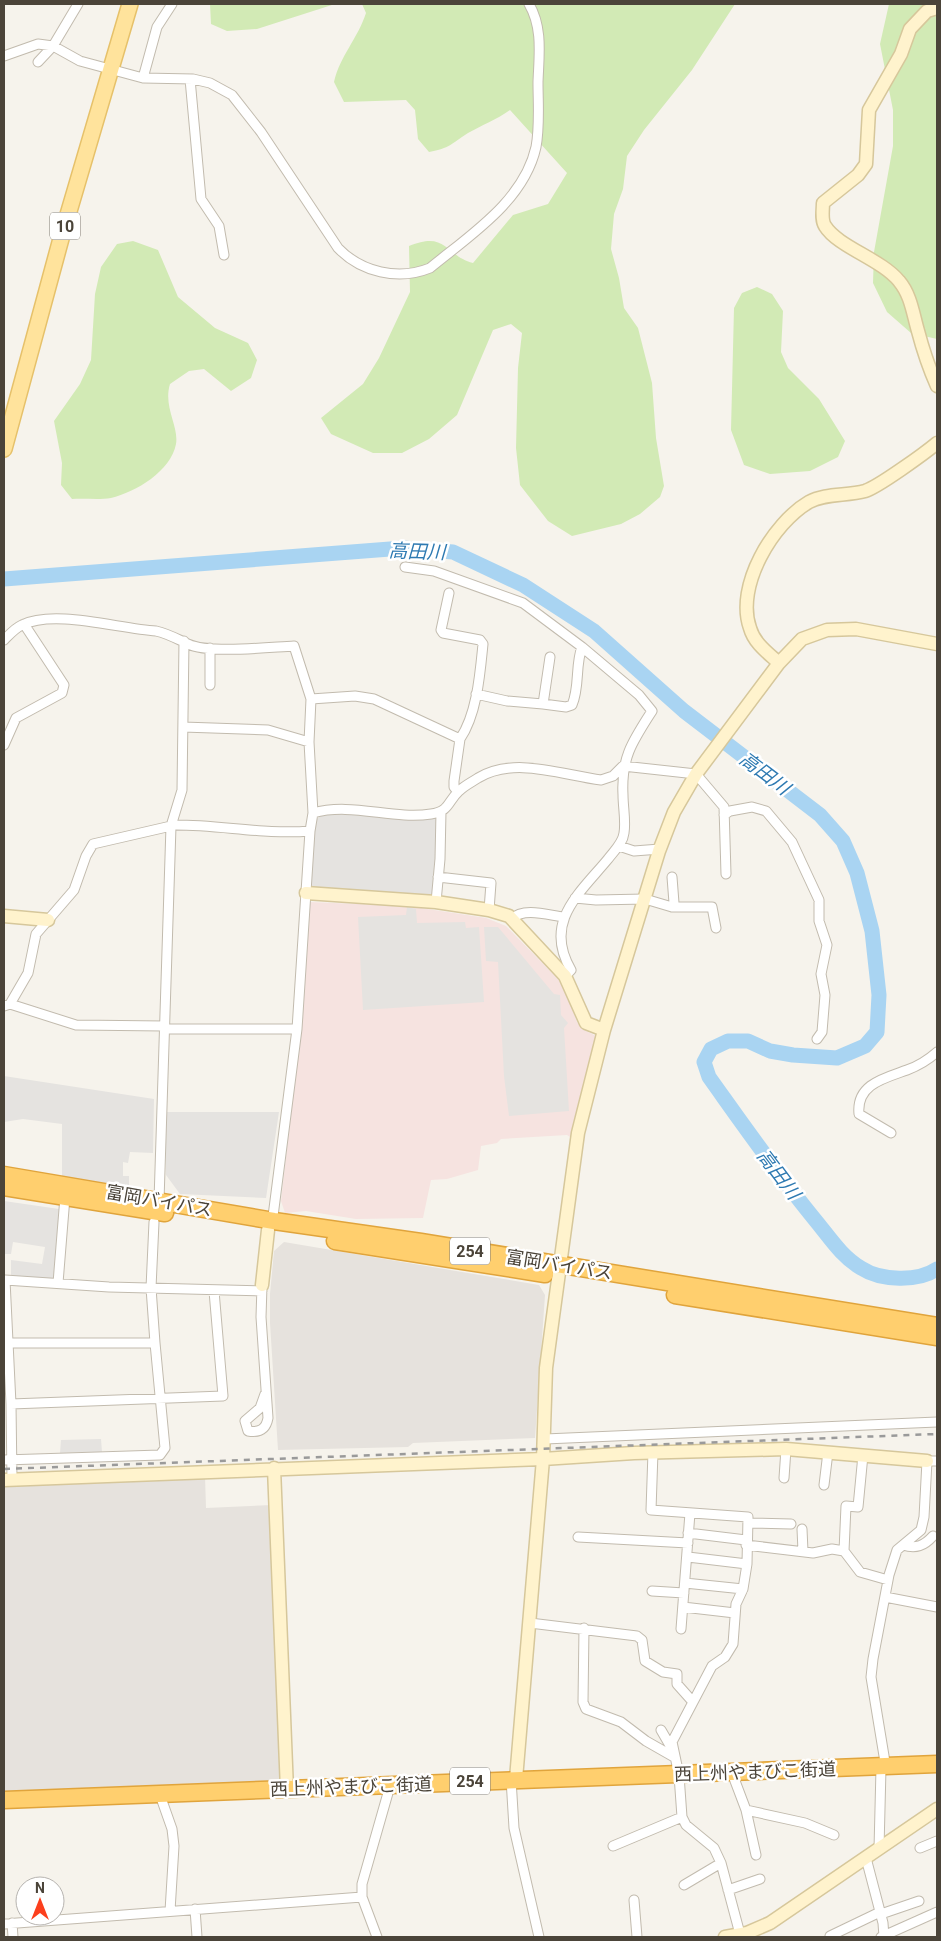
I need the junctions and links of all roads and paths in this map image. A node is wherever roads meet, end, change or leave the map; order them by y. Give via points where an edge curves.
1 (78, 4) edge
2 (130, 4) edge
3 (172, 4) edge
4 (529, 4) edge
5 (937, 8) edge
6 (53, 46) junction
7 (4, 56) edge
8 (38, 62) dead end
9 (111, 70) junction
10 (143, 78) junction
11 (190, 79) junction
12 (224, 255) dead end
13 (937, 386) edge
14 (937, 443) edge
15 (4, 449) edge
16 (405, 567) dead end
17 (449, 593) dead end
18 (24, 624) junction
19 (4, 640) edge
20 (184, 641) junction
21 (937, 644) edge
22 (582, 647) junction
23 (210, 648) junction
24 (550, 657) dead end
25 (779, 663) junction
26 (210, 685) dead end
27 (476, 694) junction
28 (311, 699) junction
29 (543, 704) junction
30 (183, 728) junction
31 (460, 739) junction
32 (309, 742) junction
33 (4, 745) edge
34 (623, 766) junction
35 (696, 774) junction
36 (458, 792) junction
37 (441, 812) junction
38 (313, 813) junction
39 (724, 816) junction
40 (171, 825) junction
41 (310, 831) junction
42 (619, 846) junction
43 (660, 849) junction
44 (726, 874) dead end
45 (438, 877) junction
46 (672, 877) dead end
47 (306, 893) junction
48 (575, 898) junction
49 (645, 899) junction
50 (436, 902) junction
51 (672, 907) junction
52 (489, 910) junction
53 (4, 916) edge
54 (563, 917) junction
55 (48, 920) junction
56 (512, 920) junction
57 (716, 928) dead end
58 (565, 976) junction
59 (7, 1005) edge
60 (164, 1027) junction
61 (297, 1029) junction
62 (604, 1030) junction
63 (817, 1039) dead end
64 (937, 1052) edge
65 (891, 1134) dead end
66 (4, 1175) edge
67 (4, 1187) edge
68 (65, 1197) junction
69 (159, 1201) junction
70 (154, 1222) dead end
71 (271, 1226) junction
72 (558, 1270) junction
73 (4, 1280) edge
74 (58, 1283) junction
75 (150, 1288) junction
76 (262, 1288) junction
77 (214, 1291) junction
78 (937, 1326) edge
79 (937, 1337) edge
80 (5, 1343) edge
81 (156, 1343) junction
82 (265, 1394) dead end
83 (160, 1399) junction
84 (11, 1404) junction
85 (937, 1422) edge
86 (544, 1438) junction
87 (786, 1449) junction
88 (653, 1452) junction
89 (828, 1452) junction
90 (863, 1455) junction
91 (543, 1459) junction
92 (8, 1460) edge
93 (932, 1461) edge
94 (274, 1468) junction
95 (784, 1478) dead end
96 (8, 1480) edge
97 (824, 1485) dead end
98 (690, 1513) junction
99 (748, 1523) junction
100 (792, 1524) dead end
101 (802, 1529) dead end
102 (688, 1533) junction
103 (933, 1536) dead end
104 (578, 1537) dead end
105 (688, 1542) junction
106 (746, 1542) junction
107 (903, 1545) junction
108 (803, 1551) junction
109 (844, 1551) junction
110 (688, 1557) junction
111 (747, 1564) junction
112 (888, 1580) junction
113 (684, 1583) junction
114 (742, 1590) junction
115 (652, 1591) dead end
116 (684, 1593) junction
117 (885, 1597) junction
118 (683, 1607) junction
119 (937, 1607) edge
120 (735, 1614) junction
121 (530, 1623) junction
122 (584, 1628) junction
123 (681, 1629) dead end
124 (693, 1702) junction
125 (661, 1730) dead end
126 (674, 1754) junction
127 (937, 1764) edge
128 (883, 1768) junction
129 (732, 1773) junction
130 (679, 1775) junction
131 (514, 1779) junction
132 (390, 1786) junction
133 (287, 1790) junction
134 (160, 1794) junction
135 (4, 1800) edge
136 (937, 1809) edge
137 (746, 1810) junction
138 (682, 1817) junction
139 (834, 1835) dead end
140 (937, 1841) edge
141 (613, 1846) dead end
142 (920, 1848) dead end
143 (880, 1849) junction
144 (756, 1855) dead end
145 (866, 1858) junction
146 (721, 1863) junction
147 (760, 1879) dead end
148 (684, 1885) dead end
149 (728, 1890) junction
150 (362, 1897) junction
151 (634, 1900) dead end
152 (919, 1901) dead end
153 (195, 1910) junction
154 (170, 1911) junction
155 (937, 1912) edge
156 (880, 1913) junction
157 (8, 1923) edge
158 (745, 1935) edge
159 (830, 1936) dead end
160 (13, 1937) edge
161 (197, 1937) edge
162 (377, 1937) edge
163 (539, 1937) edge
164 (637, 1937) edge
165 (725, 1937) edge
166 (883, 1937) edge

1 - 6 street
2 - 9 main road, 10
3 - 10 street via 157,28
4 - 11 street via 538,24 540,43 537,134 535,151 524,180 480,226 430,268 420,272 388,273 365,269 349,260 232,95 210,83
5 - 13 street via 927,11 910,29 901,54 869,110 866,164 858,175 824,203 822,214 824,225 832,234 899,280 908,296
6 - 7 street via 38,44
6 - 8 street
6 - 9 street via 80,61
9 - 10 street
9 - 15 main road, 10
10 - 11 street
11 - 12 street via 201,200 219,226
14 - 25 street via 866,491 810,501 775,531 760,556 750,587 747,612 750,629 762,648
16 - 22 street via 434,571 523,603
17 - 27 street via 443,633 480,640 483,644
18 - 19 street
18 - 20 street via 60,620 90,622 156,630
18 - 33 street via 64,685 62,693 16,718
20 - 23 street
20 - 30 street
21 - 25 street via 856,629 827,630 802,639
22 - 29 street via 572,705
22 - 34 street via 639,695 652,712 630,744
23 - 26 street
23 - 28 street via 294,646
24 - 29 street
25 - 35 street
27 - 29 street
27 - 31 street via 466,730
28 - 31 street via 355,696 374,699
28 - 32 street
30 - 32 street via 268,730
30 - 40 street via 182,790
31 - 36 street via 454,781
32 - 38 street
34 - 35 street
34 - 36 street via 613,776 601,780 527,768 506,768 480,777
34 - 42 street via 624,834
35 - 39 street via 724,807
35 - 43 street via 674,812
36 - 37 street
37 - 38 street via 405,814 343,809
37 - 45 street
38 - 41 street
39 - 44 street
39 - 63 street via 730,811 752,808 766,811 792,842 819,900 819,921 827,945 821,974 824,995 822,1032
40 - 41 street
40 - 55 street via 93,844 74,890
40 - 60 street
41 - 47 street
42 - 43 street via 634,851
42 - 48 street
43 - 49 street
45 - 50 street
45 - 52 street via 491,883
46 - 51 street
47 - 50 street
47 - 61 street
48 - 49 street
48 - 54 street
49 - 51 street
49 - 62 street
50 - 52 street
51 - 57 street via 712,907
52 - 56 street
53 - 55 street
54 - 56 street via 528,913 516,915
54 - 58 street via 561,949 570,970
55 - 59 street via 36,934 28,974
56 - 58 street
58 - 62 street via 586,1023
59 - 60 street via 76,1025
60 - 61 street
60 - 69 street
61 - 71 street
62 - 72 street via 578,1133
64 - 65 street via 926,1062 881,1078 868,1087 858,1108 859,1114
66 - 69 highway, 富岡バイパス / 254
67 - 68 highway, 富岡バイパス / 254
68 - 71 highway, 富岡バイパス / 254
68 - 74 street
69 - 71 highway, 富岡バイパス / 254
70 - 75 street
71 - 72 highway, 富岡バイパス / 254
71 - 76 street
72 - 78 highway, 富岡バイパス / 254
72 - 79 highway, 富岡バイパス / 254
72 - 86 street via 546,1368
73 - 74 street
73 - 80 street
74 - 75 street
75 - 77 street via 207,1288
75 - 81 street
76 - 77 street
76 - 82 street
77 - 83 street via 222,1396
80 - 81 street
80 - 84 street
81 - 83 street
83 - 84 street
83 - 92 street via 165,1448 160,1455
84 - 92 street
85 - 86 street
86 - 91 street
87 - 88 street
87 - 89 street
87 - 95 street
88 - 91 street
88 - 98 street via 651,1510
89 - 90 street
89 - 97 street
90 - 93 street
90 - 109 street via 858,1507 846,1506
91 - 94 street
91 - 121 street
92 - 96 street
93 - 107 street via 921,1530
94 - 96 street
94 - 133 street
98 - 99 street via 748,1517
98 - 102 street
99 - 100 street
99 - 106 street
101 - 108 street
102 - 105 street
102 - 106 street
103 - 107 street via 925,1545
104 - 105 street
105 - 110 street
106 - 108 street
106 - 111 street
107 - 112 street via 898,1550
108 - 109 street
109 - 112 street via 860,1572
110 - 111 street
110 - 113 street
111 - 114 street
112 - 117 street
113 - 114 street
113 - 116 street
114 - 120 street
115 - 116 street
116 - 118 street
117 - 119 street
117 - 128 street via 871,1677
118 - 120 street
118 - 123 street
120 - 124 street via 732,1644 724,1657 712,1666
121 - 122 street
121 - 131 street
122 - 124 street via 636,1636 642,1640 645,1661 663,1672 677,1674 677,1684
122 - 126 street via 583,1702 586,1709 621,1722 646,1741
124 - 126 street via 672,1742
125 - 126 street
126 - 130 street
127 - 128 highway, 西上州やまびこ街道 / 254
128 - 129 highway, 西上州やまびこ街道 / 254
128 - 143 street
129 - 130 highway, 西上州やまびこ街道 / 254
129 - 137 street
130 - 131 highway, 西上州やまびこ街道 / 254
130 - 138 street
131 - 132 highway, 西上州やまびこ街道 / 254
131 - 163 street via 514,1828
132 - 133 highway, 西上州やまびこ街道 / 254
132 - 150 street via 362,1884
133 - 134 highway, 西上州やまびこ街道 / 254
134 - 135 highway, 西上州やまびこ街道 / 254
134 - 154 street via 172,1828 174,1846
136 - 143 street
137 - 139 street via 805,1823
137 - 144 street
138 - 141 street
138 - 146 street via 686,1825 714,1848
140 - 142 street
143 - 145 street
145 - 156 street
145 - 158 street via 770,1924
146 - 148 street
146 - 149 street
147 - 149 street
149 - 158 street
150 - 153 street
150 - 162 street
151 - 164 street
152 - 156 street
153 - 154 street
153 - 161 street
154 - 157 street
155 - 166 street
156 - 159 street
156 - 166 street
157 - 160 street
158 - 165 street

